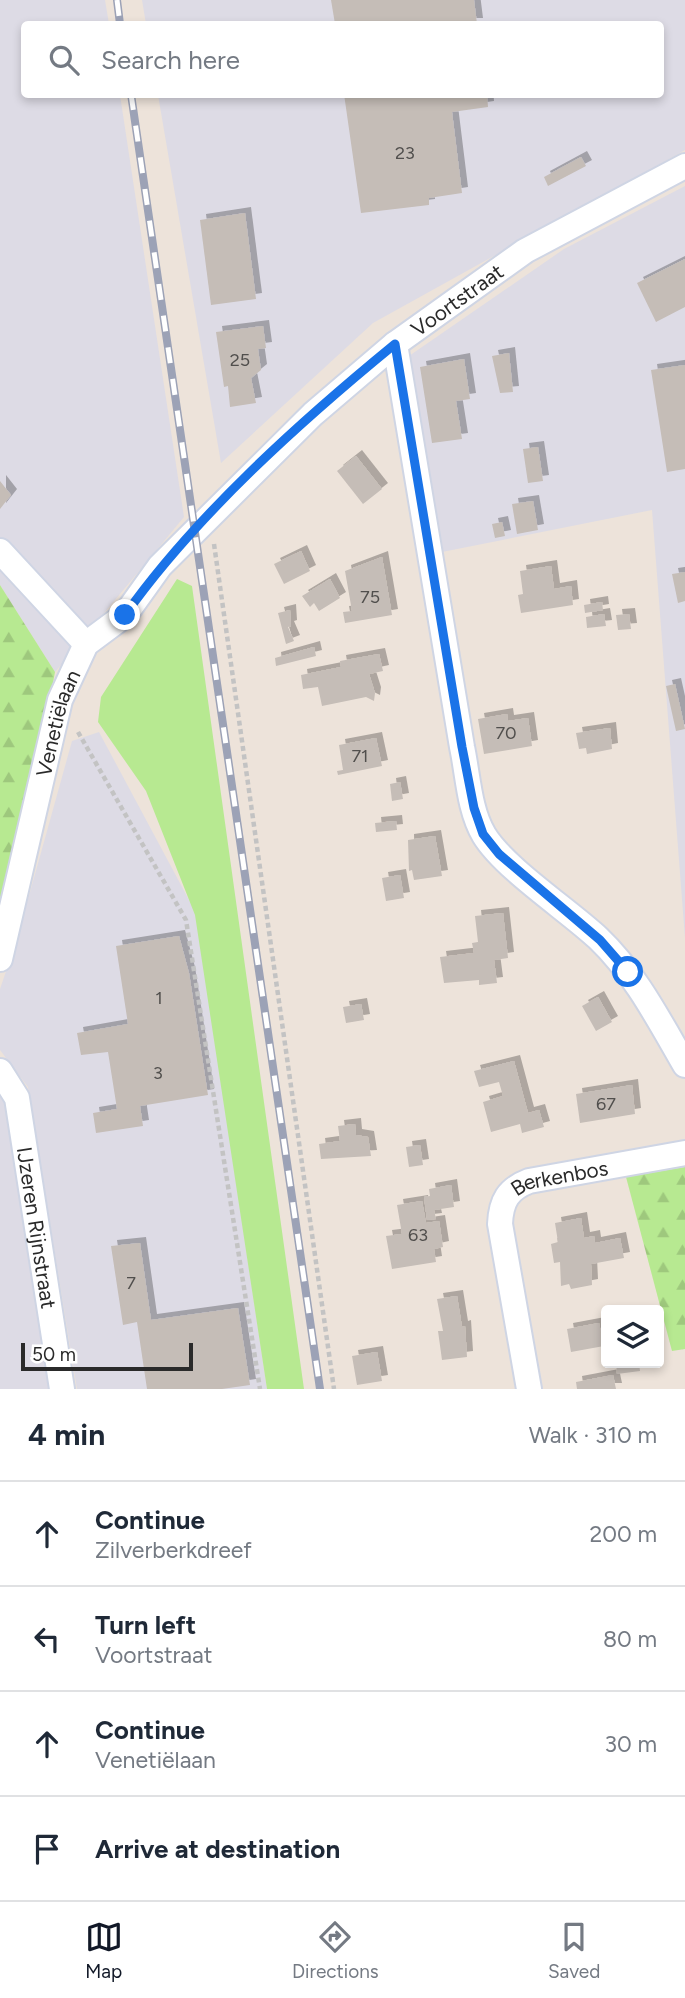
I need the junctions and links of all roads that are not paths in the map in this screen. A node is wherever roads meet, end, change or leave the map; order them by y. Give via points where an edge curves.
1 (685, 166) edge
2 (395, 344) junction
3 (202, 522) joint
4 (0, 551) edge
5 (86, 645) junction
6 (0, 959) edge
7 (685, 1065) edge
8 (0, 1071) edge
9 (685, 1153) edge
10 (62, 1389) edge
11 (529, 1389) edge

1 - 2 street, Voortstraat via 525,251
2 - 3 street, Voortstraat via 313,414
2 - 7 street via 462,747 483,834 499,854 600,940 628,972
3 - 5 street, Venetiëlaan via 160,566 125,615
4 - 5 street
5 - 6 street, Venetiëlaan via 60,700
8 - 10 street, IJzeren Rijnstraat via 17,1098
9 - 11 street, Berkenbos via 513,1187 501,1206 500,1224

